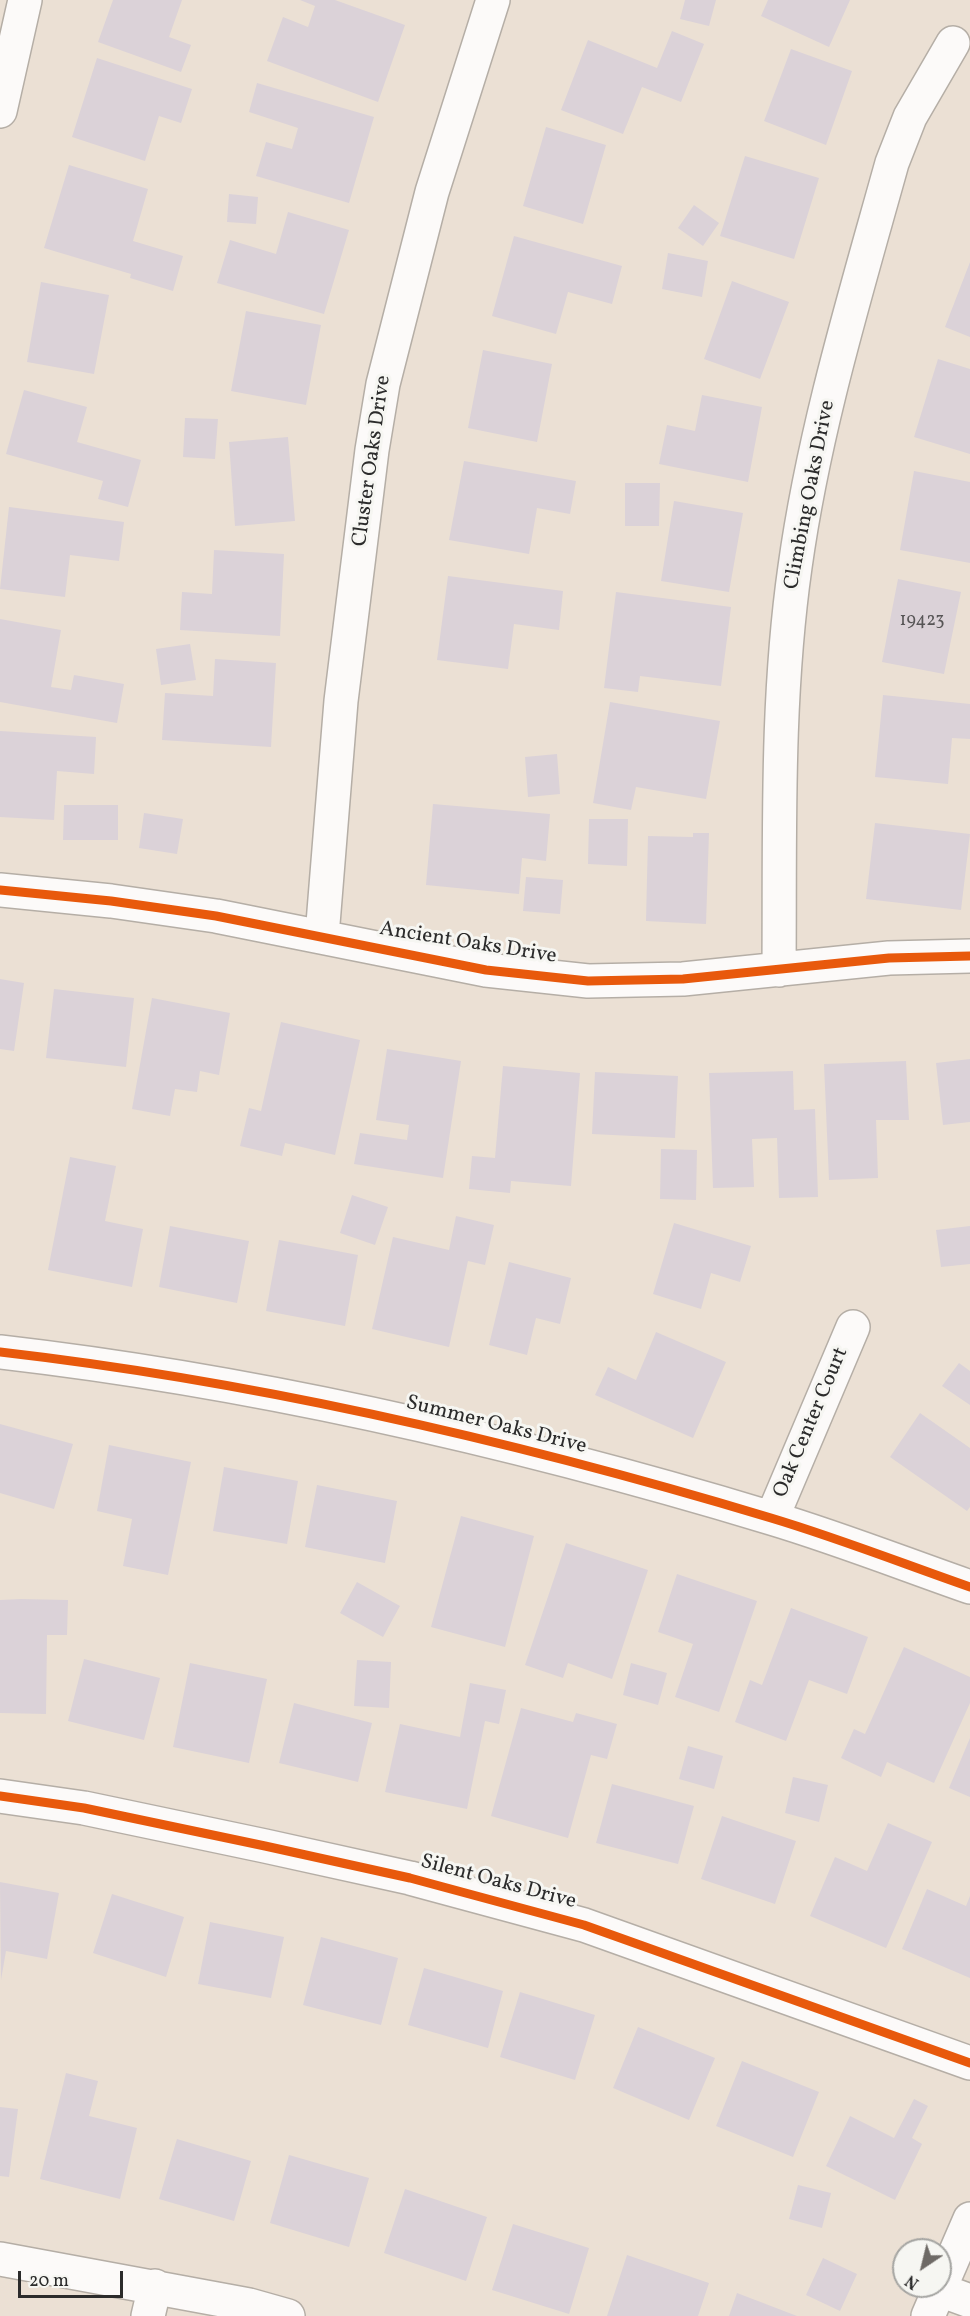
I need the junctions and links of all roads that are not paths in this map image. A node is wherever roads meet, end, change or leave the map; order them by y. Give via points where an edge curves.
1 (25, 0) edge
2 (493, 0) edge
3 (953, 43) dead end
4 (0, 111) edge
5 (0, 890) edge
6 (322, 936) junction
7 (970, 956) edge
8 (779, 970) junction
9 (853, 1328) dead end
10 (0, 1352) edge
11 (772, 1518) junction
12 (970, 1587) edge
13 (0, 1796) edge
14 (970, 2063) edge
15 (970, 2219) edge
16 (0, 2259) edge
17 (152, 2301) edge
18 (946, 2302) edge
19 (288, 2316) edge

1 - 4 street
2 - 6 street, Cluster Oaks Drive via 432,192 383,384 341,701
3 - 8 street, Climbing Oaks Drive via 910,117 892,163 813,464 795,568 785,661 780,756
5 - 6 street, Ancient Oaks Drive via 216,916
6 - 8 street, Ancient Oaks Drive via 486,970 588,981 682,979
7 - 8 street, Ancient Oaks Drive via 889,958
9 - 11 street, Oak Center Court
10 - 11 street, Summer Oaks Drive via 81,1361 348,1408
11 - 12 street, Summer Oaks Drive
13 - 14 street, Silent Oaks Drive via 84,1808 265,1846 410,1878 585,1925
15 - 18 street
16 - 17 street
17 - 19 street via 249,2305

